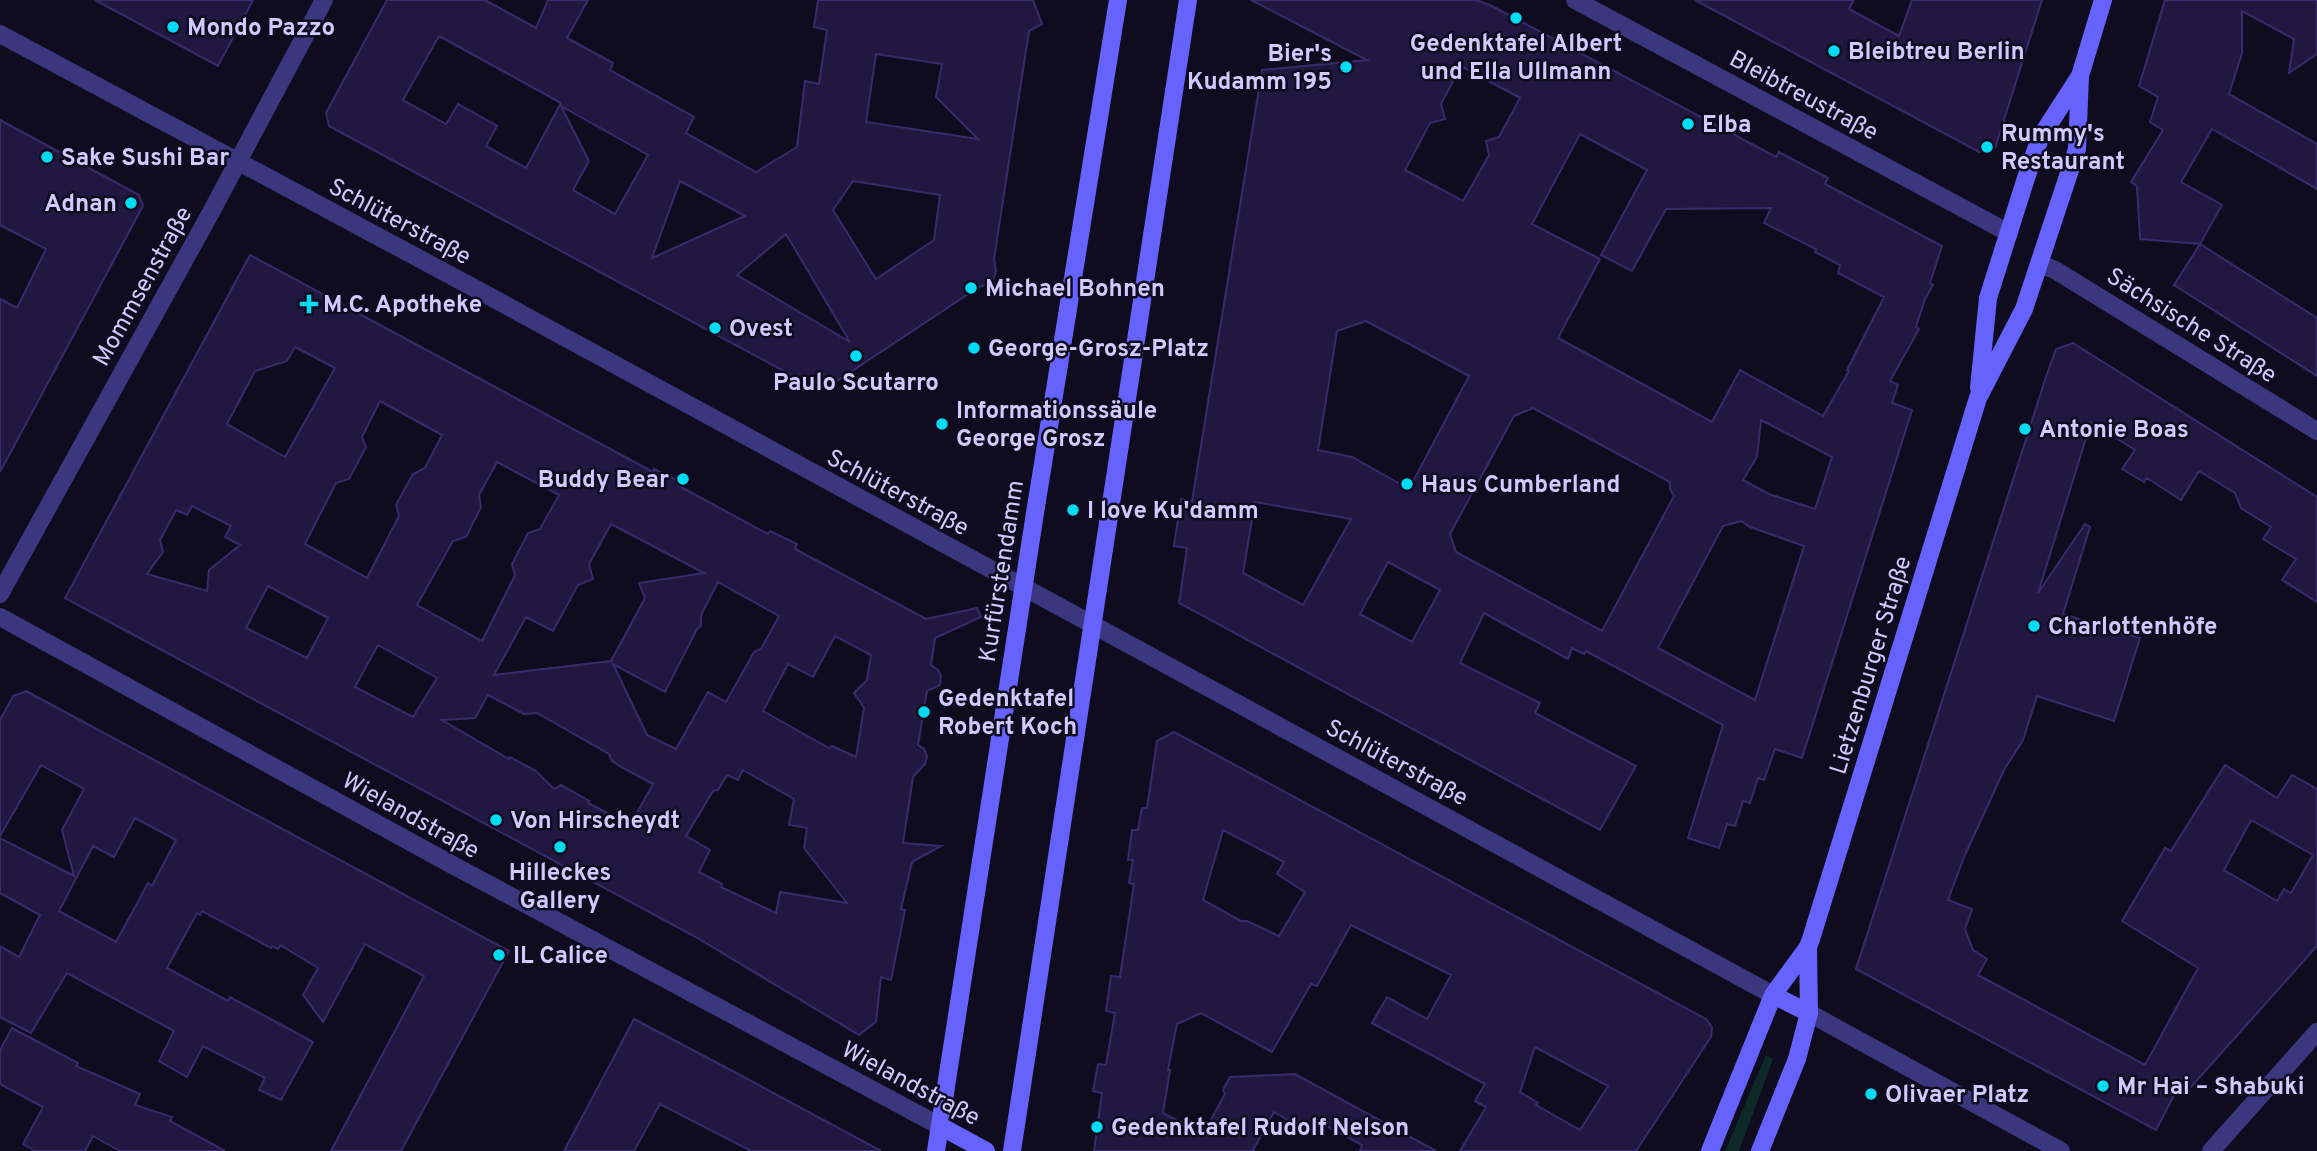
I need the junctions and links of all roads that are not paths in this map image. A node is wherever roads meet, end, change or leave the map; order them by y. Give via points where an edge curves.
1 (324, 0) edge
2 (1118, 0) edge
3 (1188, 0) edge
4 (1575, 0) edge
5 (2104, 0) edge
6 (0, 34) edge
7 (2080, 76) junction
8 (237, 162) junction
9 (2009, 233) junction
10 (2039, 264) junction
11 (1978, 398) junction
12 (2317, 431) edge
13 (1023, 587) junction
14 (0, 594) edge
15 (0, 617) edge
16 (1092, 624) junction
17 (1808, 947) junction
18 (1773, 995) junction
19 (1808, 1013) junction
20 (2317, 1032) edge
21 (940, 1126) junction
22 (936, 1151) edge
23 (986, 1151) edge
24 (1012, 1151) edge
25 (1710, 1151) edge
26 (1760, 1151) edge
27 (2061, 1151) edge
28 (2211, 1151) edge

1 - 8 street, Mommsenstraße
2 - 13 main road, Kurfürstendamm
3 - 16 main road
4 - 9 street, Bleibtreustraße
5 - 7 main road, Lietzenburger Straße
6 - 8 street, Schlüterstraße
7 - 9 main road, Lietzenburger Straße via 2040,138
7 - 10 main road, Lietzenburger Straße via 2077,149
8 - 13 street, Schlüterstraße
8 - 14 street, Mommsenstraße
9 - 11 main road, Lietzenburger Straße via 1989,298
10 - 11 main road, Lietzenburger Straße via 2024,309
10 - 12 street, Sächsische Straße
11 - 17 main road, Lietzenburger Straße
13 - 16 street, Schlüterstraße
13 - 21 main road, Kurfürstendamm
15 - 21 street, Wielandstraße
16 - 18 street, Schlüterstraße
16 - 24 main road
17 - 18 main road, Lietzenburger Straße
17 - 19 main road, Lietzenburger Straße
18 - 19 main road
18 - 25 main road
19 - 26 main road via 1797,1059
19 - 27 street
20 - 28 street
21 - 22 main road, Kurfürstendamm
21 - 23 main road, Wielandstraße

